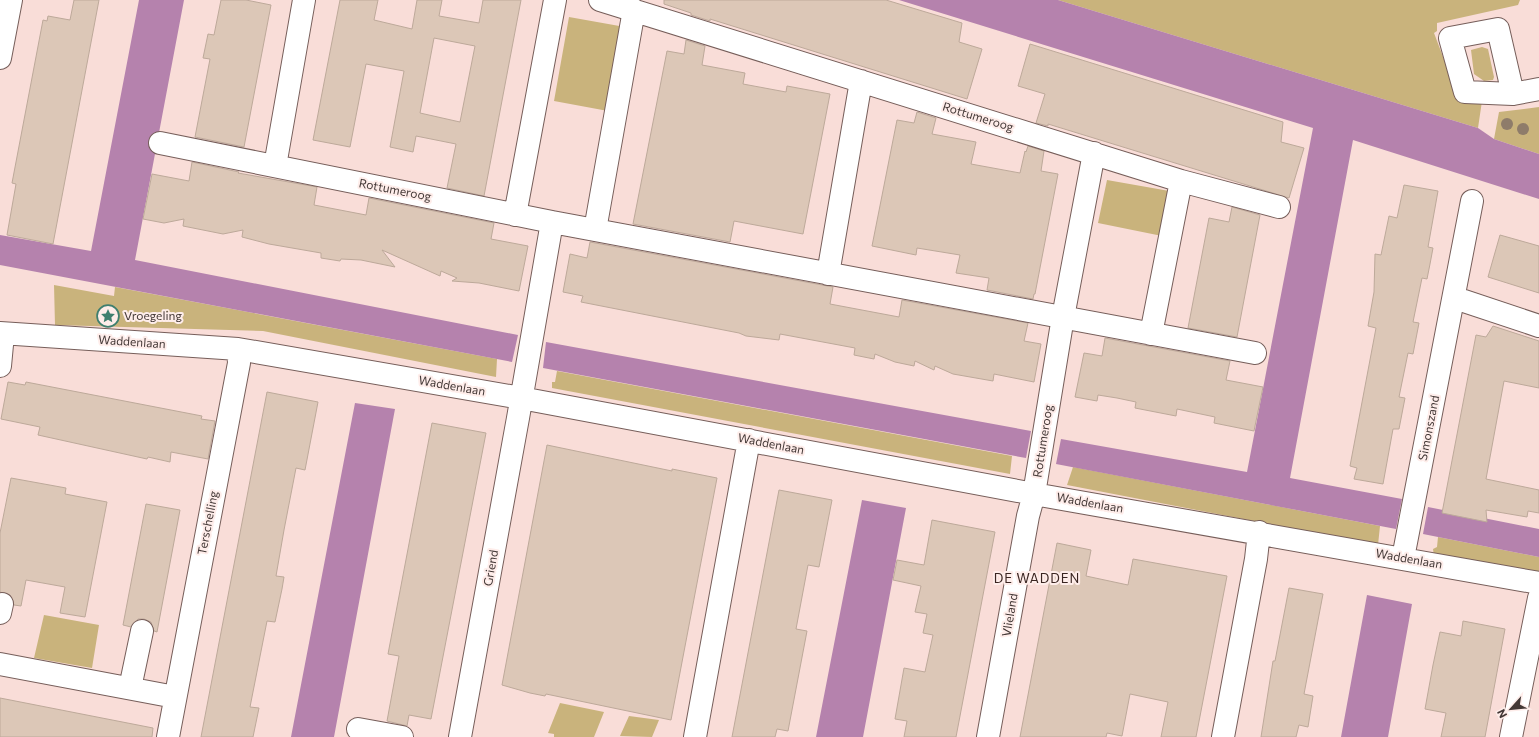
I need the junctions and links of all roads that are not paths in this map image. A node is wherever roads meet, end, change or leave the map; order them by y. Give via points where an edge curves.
1 (11, 0) edge
2 (304, 0) edge
3 (555, 0) edge
4 (600, 0) edge
5 (634, 10) junction
6 (0, 58) edge
7 (861, 81) junction
8 (1539, 89) edge
9 (1513, 94) dead end
10 (160, 143) dead end
11 (1094, 153) junction
12 (275, 166) junction
13 (1181, 181) junction
14 (1472, 201) dead end
15 (1279, 207) dead end
16 (515, 215) junction
17 (552, 222) junction
18 (595, 230) junction
19 (828, 274) junction
20 (1455, 298) junction
21 (1063, 317) junction
22 (1539, 326) edge
23 (2, 334) edge
24 (1151, 334) junction
25 (238, 349) junction
26 (1255, 353) dead end
27 (0, 366) edge
28 (521, 398) junction
29 (749, 440) junction
30 (1034, 494) junction
31 (1259, 532) junction
32 (1403, 558) junction
33 (1539, 583) edge
34 (1539, 598) edge
35 (142, 631) dead end
36 (0, 664) edge
37 (130, 688) junction
38 (175, 697) junction
39 (358, 730) dead end
40 (168, 737) edge
41 (402, 737) edge
42 (460, 737) edge
43 (695, 737) edge
44 (988, 737) edge
45 (1223, 737) edge
46 (1511, 737) edge

1 - 6 street
2 - 12 street
3 - 16 street
4 - 5 street, Rottumeroog
5 - 7 street, Rottumeroog
5 - 18 street
7 - 11 street, Rottumeroog
7 - 19 street
8 - 9 street
10 - 12 street, Rottumeroog
11 - 13 street, Rottumeroog
11 - 21 street, Rottumeroog
12 - 16 street, Rottumeroog
13 - 15 street, Rottumeroog
13 - 24 street
14 - 20 street, Simonszand
16 - 17 street, Rottumeroog
17 - 18 street, Rottumeroog
17 - 28 street
18 - 19 street, Rottumeroog
19 - 21 street, Rottumeroog
20 - 22 street
20 - 32 street, Simonszand
21 - 24 street, Rottumeroog
21 - 30 street, Rottumeroog
23 - 25 street, Waddenlaan
23 - 27 street
24 - 26 street, Rottumeroog
25 - 28 street, Waddenlaan
25 - 38 street, Terschelling via 238,363
28 - 29 street, Waddenlaan
28 - 42 street, Griend
29 - 30 street, Waddenlaan
29 - 43 street
30 - 31 street, Waddenlaan
30 - 44 street, Vlieland
31 - 32 street, Waddenlaan
31 - 45 street
32 - 33 street, Waddenlaan
34 - 46 street
35 - 37 street
36 - 37 street
37 - 38 street
38 - 40 street, Terschelling
39 - 41 street

